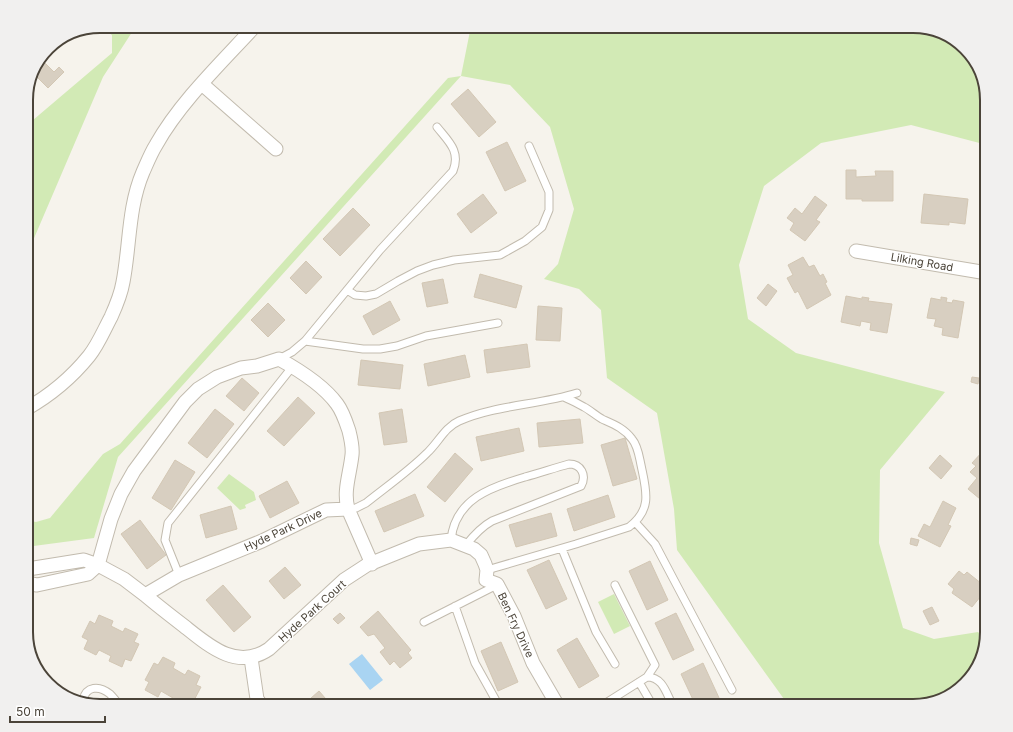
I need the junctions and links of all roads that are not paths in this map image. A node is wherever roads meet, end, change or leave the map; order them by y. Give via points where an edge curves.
1 (249, 33) edge
2 (202, 84) junction
3 (437, 127) dead end
4 (529, 146) dead end
5 (276, 149) dead end
6 (856, 251) dead end
7 (980, 272) edge
8 (346, 290) junction
9 (498, 323) dead end
10 (305, 341) junction
11 (279, 359) junction
12 (293, 366) junction
13 (577, 393) dead end
14 (564, 397) junction
15 (33, 405) edge
16 (348, 510) junction
17 (636, 522) junction
18 (451, 540) junction
19 (466, 545) junction
20 (562, 549) junction
21 (372, 564) junction
22 (98, 565) junction
23 (33, 568) edge
24 (487, 570) junction
25 (179, 575) junction
26 (33, 584) edge
27 (497, 584) junction
28 (615, 585) dead end
29 (145, 595) junction
30 (455, 606) junction
31 (424, 622) dead end
32 (251, 658) junction
33 (614, 664) dead end
34 (647, 677) junction
35 (639, 682) junction
36 (732, 690) dead end
37 (84, 696) edge
38 (114, 699) edge
39 (258, 699) edge
40 (494, 699) edge
41 (554, 699) edge
42 (612, 699) edge
43 (649, 699) edge
44 (669, 699) edge

1 - 2 street
2 - 5 street
2 - 15 street via 176,115 156,145 142,174 134,199 123,284 103,334 76,370 44,399
3 - 8 lane via 454,149 456,160 453,171
4 - 8 lane via 549,192 549,210 542,227 525,241 500,255 433,265 404,277 376,294 366,296
6 - 7 street, Lilking Road
8 - 10 lane
9 - 10 lane via 426,336 380,349
10 - 11 lane
11 - 12 street
11 - 22 street via 217,377 198,389 185,402 134,471 121,494
12 - 16 street via 328,392 345,418 352,442 345,500
12 - 25 lane via 168,523 165,540
13 - 14 lane
14 - 16 lane via 518,404 457,422 447,429 428,453 366,503
14 - 17 lane via 616,425 637,447 646,502
16 - 21 street
16 - 25 street, Hyde Park Drive via 326,510 262,541
17 - 20 lane via 629,527
17 - 36 lane via 655,544
18 - 19 street, Ben Fry Drive
18 - 19 lane via 455,522 462,511 482,493 502,484 569,464 580,467 584,476 581,486 492,521 483,526
18 - 21 street, Ben Fry Drive via 419,544
19 - 24 street, Ben Fry Drive via 481,555
20 - 24 lane
20 - 33 lane via 596,632
21 - 32 street, Hyde Park Court via 344,580 269,649
22 - 23 street via 84,560
22 - 26 street via 88,574
22 - 29 street via 124,579
24 - 27 street, Ben Fry Drive via 486,580
25 - 29 street, Hyde Park Drive
27 - 30 lane
27 - 41 street, Ben Fry Drive via 514,616 533,662
28 - 34 lane via 655,665
29 - 32 street via 210,647 223,653
30 - 31 lane
30 - 40 lane via 475,663
32 - 39 street
34 - 35 lane
34 - 44 lane via 659,680
35 - 42 lane
35 - 43 lane
37 - 38 lane via 88,689 95,688

